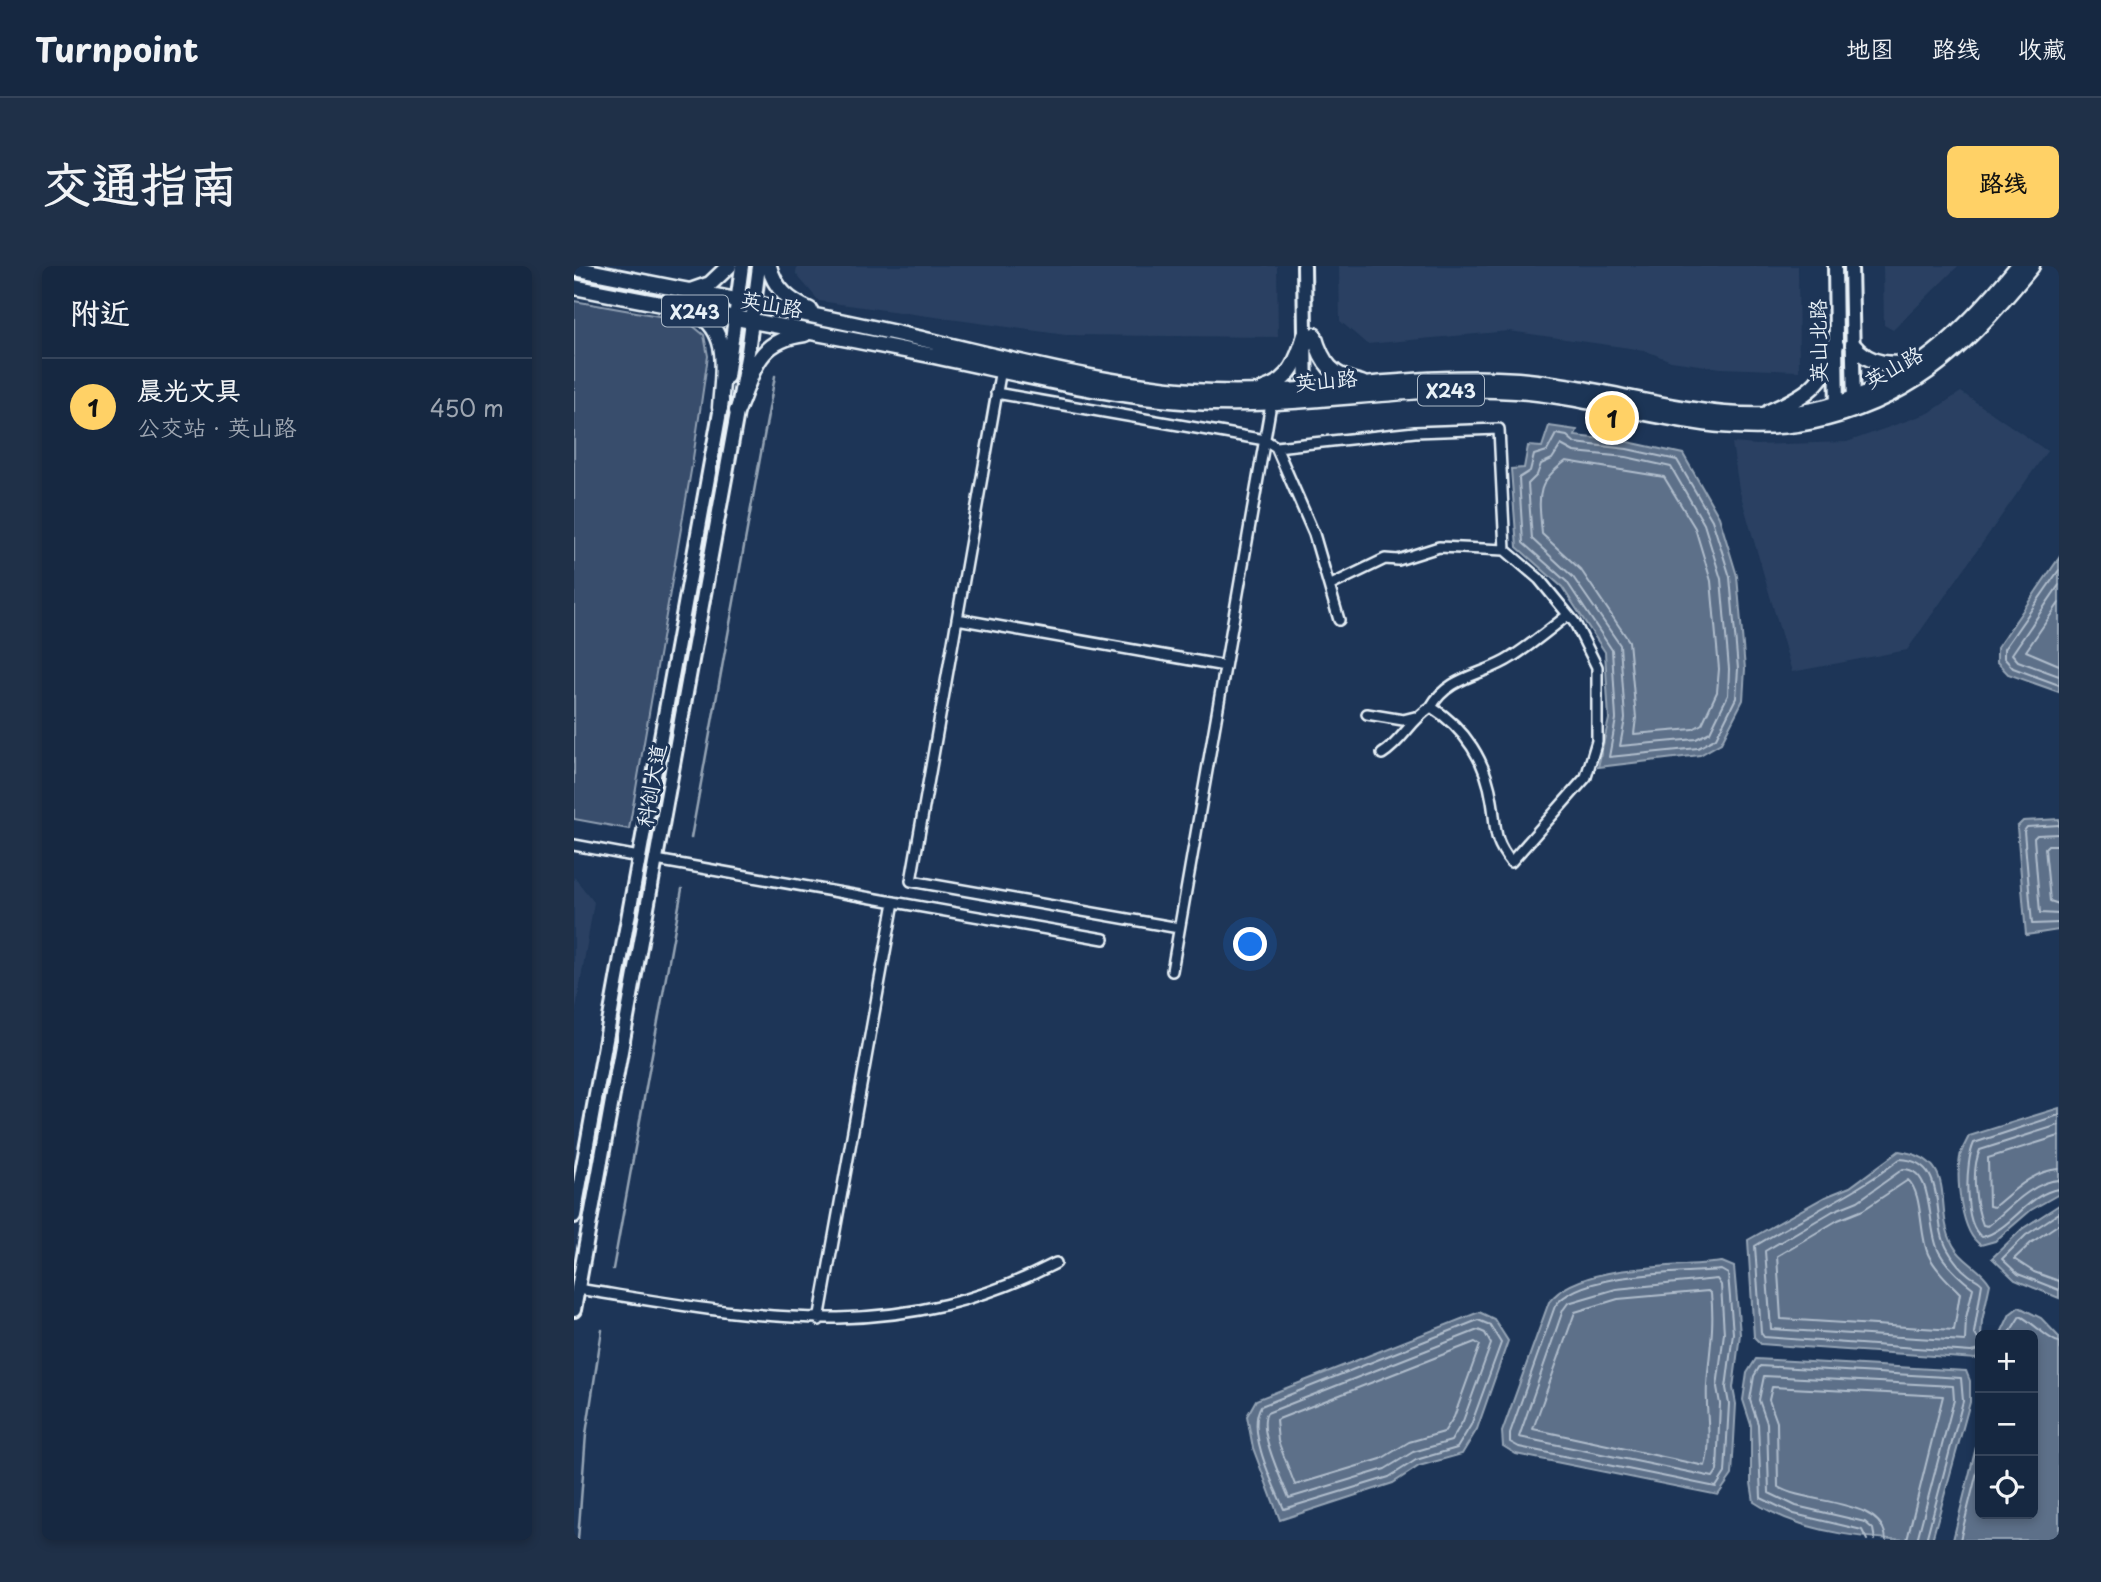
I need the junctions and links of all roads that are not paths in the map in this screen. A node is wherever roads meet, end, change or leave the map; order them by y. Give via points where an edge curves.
1 (729, 266) edge
2 (742, 266) edge
3 (759, 266) edge
4 (769, 266) edge
5 (1304, 266) edge
6 (1312, 266) edge
7 (1835, 266) edge
8 (1851, 266) edge
9 (2018, 266) edge
10 (2032, 266) edge
11 (574, 268) edge
12 (574, 287) edge
13 (688, 291) junction
14 (738, 301) junction
15 (755, 304) junction
16 (692, 311) junction
17 (736, 318) junction
18 (831, 319) junction
19 (753, 321) junction
20 (817, 332) junction
21 (1309, 335) junction
22 (1836, 345) junction
23 (1853, 345) junction
24 (1924, 362) junction
25 (1001, 369) junction
26 (1377, 384) junction
27 (996, 393) junction
28 (1248, 393) junction
29 (1310, 396) junction
30 (1271, 404) junction
31 (1854, 404) junction
32 (720, 408) junction
33 (1837, 410) junction
34 (737, 411) junction
35 (1759, 416) junction
36 (1265, 440) junction
37 (1276, 447) junction
38 (1505, 550) junction
39 (1331, 585) junction
40 (1568, 615) junction
41 (957, 619) junction
42 (1339, 620) dead end
43 (1225, 666) junction
44 (1431, 707) junction
45 (1367, 714) dead end
46 (1415, 717) junction
47 (1382, 754) dead end
48 (574, 845) edge
49 (639, 857) junction
50 (656, 860) junction
51 (894, 902) junction
52 (1179, 928) junction
53 (1104, 939) dead end
54 (1172, 971) dead end
55 (574, 1216) edge
56 (1056, 1263) dead end
57 (578, 1289) junction
58 (574, 1310) edge
59 (819, 1320) junction

1 - 13 main road via 710,284
2 - 14 main road, 科创大道
3 - 15 main road, 科创大道
4 - 18 main road via 785,296
5 - 21 main road
6 - 21 main road
7 - 22 main road, 英山北路
8 - 23 main road, 英山北路
9 - 24 main road, 英山路 / X243 via 1969,324
10 - 31 main road, 英山路 / X243 via 1955,352 1905,387
11 - 13 main road, 英山路 / X243
12 - 16 main road, 英山路 / X243
13 - 14 main road, 英山路 / X243
14 - 15 main road, 英山路 / X243
14 - 17 main road, 科创大道
15 - 18 main road, 英山路 / X243
15 - 19 main road, 科创大道
16 - 17 main road, 英山路 / X243
16 - 32 main road via 712,325 722,345
17 - 19 main road, 英山路 / X243
17 - 32 main road, 科创大道
18 - 28 main road, 英山路 / X243 via 1115,381
19 - 20 main road, 英山路 / X243
19 - 34 main road, 科创大道
20 - 25 main road, 英山路 / X243
20 - 34 main road via 783,338 766,348
21 - 26 main road via 1332,372
21 - 28 main road via 1287,376 1269,388
21 - 29 main road
22 - 33 main road, 英山北路
22 - 35 main road via 1817,385
23 - 24 main road via 1883,365
23 - 31 main road, 英山北路
24 - 31 main road, 英山路 / X243
25 - 27 street
25 - 30 main road, 英山路 / X243 via 1161,399
26 - 29 main road, 英山路 / X243
26 - 35 main road, 英山路 / X243 via 1514,380 1565,385 1700,412
27 - 36 street
27 - 41 street
28 - 29 main road, 英山路 / X243
29 - 30 main road, 英山路 / X243
29 - 33 main road, 英山路 / X243 via 1484,390 1563,397 1729,427 1790,426
30 - 36 street
31 - 33 main road, 英山路 / X243
32 - 49 main road, 科创大道
33 - 35 main road, 英山路 / X243
34 - 50 main road, 科创大道
36 - 37 street
36 - 43 street
37 - 38 street via 1415,432 1499,429
37 - 39 street
38 - 39 street via 1440,547 1385,559
38 - 40 street via 1539,579
39 - 42 street
40 - 44 street via 1510,659 1440,691
40 - 44 street via 1597,667 1597,741 1586,777 1511,862 1497,844 1492,799 1482,768 1462,730
41 - 43 street
41 - 52 street via 911,881
43 - 52 street
44 - 46 street
45 - 46 street via 1403,720
46 - 47 street via 1399,743
48 - 49 street
49 - 55 main road, 科创大道
50 - 51 street
50 - 57 main road, 科创大道
51 - 53 street
51 - 59 street
52 - 54 street
56 - 59 street via 989,1294 941,1307 893,1316
57 - 58 main road, 科创大道
57 - 59 street

